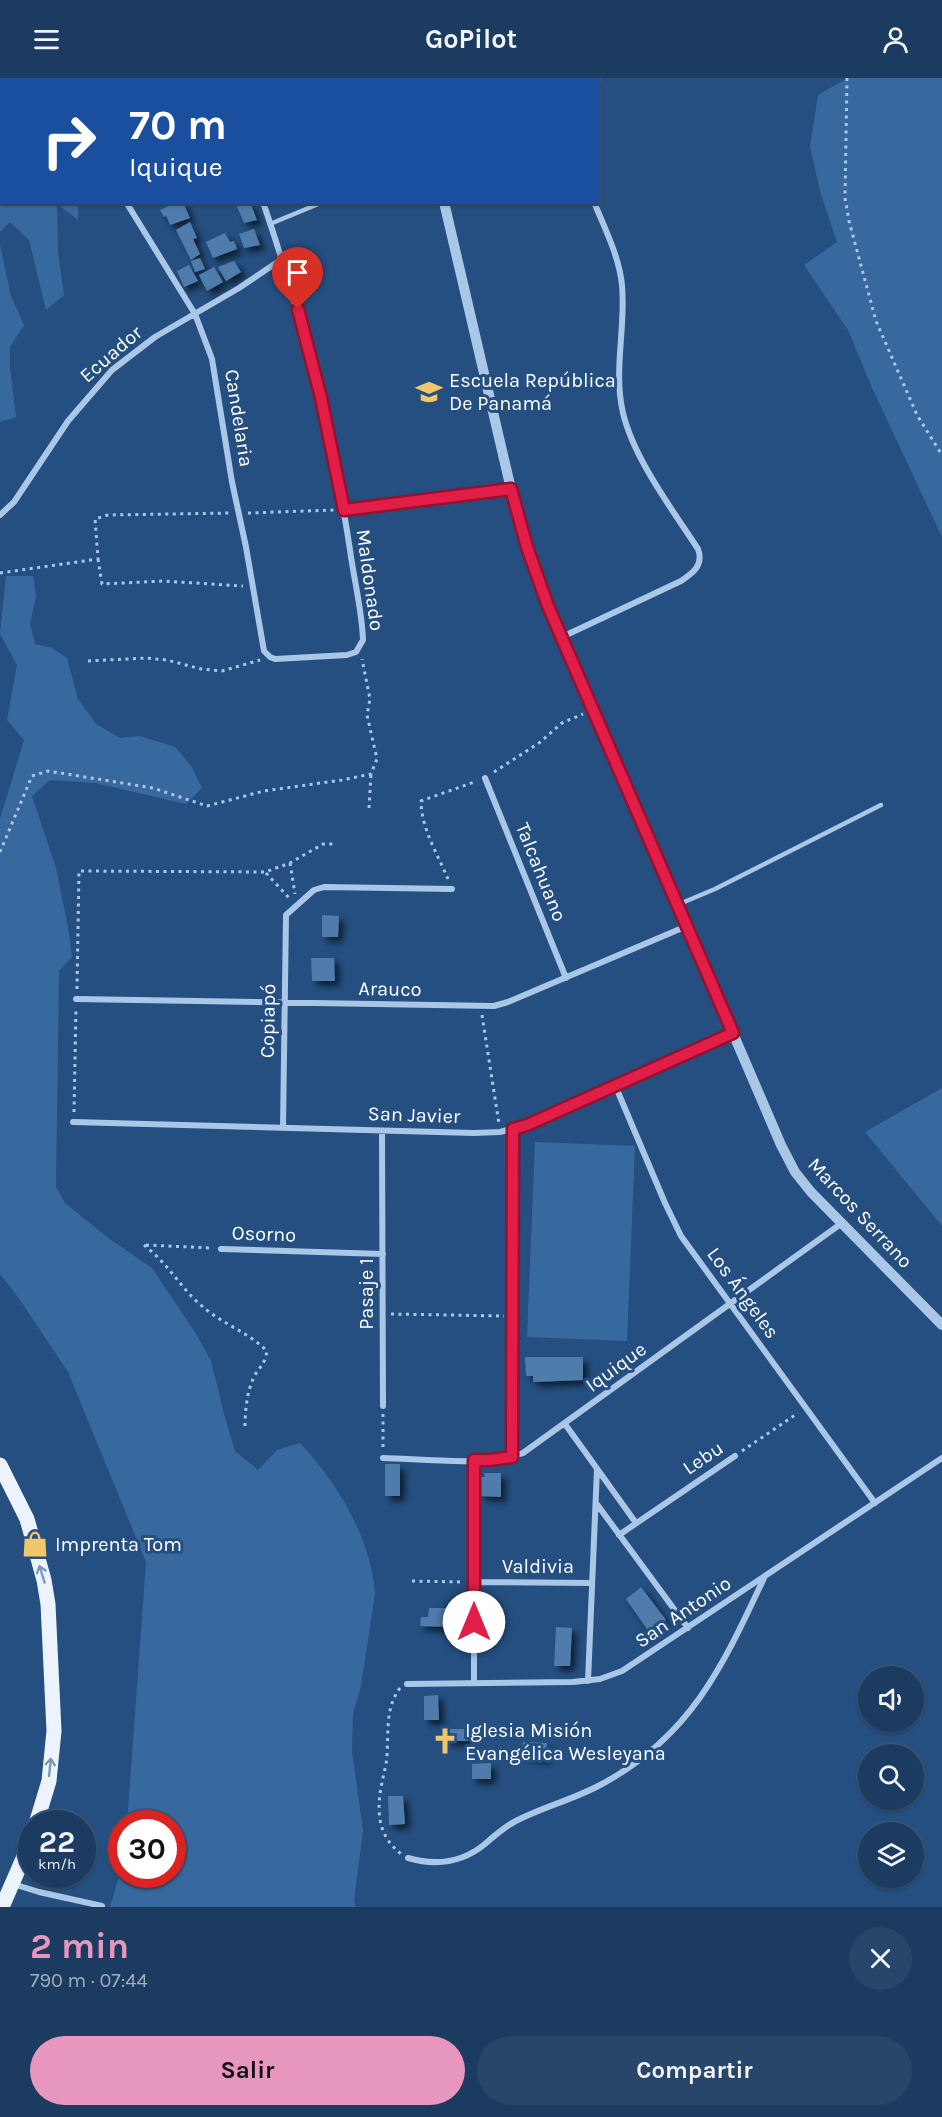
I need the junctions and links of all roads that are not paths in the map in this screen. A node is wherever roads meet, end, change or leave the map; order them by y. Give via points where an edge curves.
1 (127, 204) edge
2 (264, 204) edge
3 (318, 204) edge
4 (444, 204) edge
5 (595, 204) edge
6 (270, 224) junction
7 (282, 259) junction
8 (195, 314) junction
9 (511, 489) junction
10 (344, 510) junction
11 (0, 515) edge
12 (562, 637) junction
13 (270, 657) joint
14 (485, 778) dead end
15 (881, 805) dead end
16 (452, 889) dead end
17 (677, 905) junction
18 (687, 926) junction
19 (566, 978) junction
20 (76, 999) road end
21 (285, 1003) junction
22 (733, 1033) junction
23 (615, 1085) junction
24 (73, 1122) road end
25 (283, 1128) junction
26 (513, 1129) junction
27 (382, 1131) junction
28 (842, 1223) junction
29 (221, 1249) road end
30 (383, 1254) junction
31 (730, 1304) junction
32 (942, 1325) edge
33 (383, 1406) road end
34 (565, 1424) junction
35 (735, 1456) road end
36 (512, 1457) junction
37 (383, 1458) road end
38 (942, 1458) edge
39 (474, 1460) junction
40 (0, 1465) edge
41 (597, 1469) junction
42 (596, 1503) junction
43 (875, 1503) junction
44 (636, 1523) junction
45 (619, 1535) junction
46 (764, 1577) junction
47 (474, 1582) junction
48 (592, 1583) junction
49 (688, 1628) junction
50 (588, 1681) junction
51 (474, 1683) junction
52 (407, 1684) road end
53 (40, 1810) edge
54 (408, 1858) road end
55 (18, 1872) edge
56 (13, 1884) junction
57 (102, 1906) edge
58 (2, 1907) edge

1 - 8 street, Candelaria
2 - 6 street, Maldonado
3 - 6 lane
4 - 9 street, Marcos Serrano
5 - 12 street via 616,257 622,285 619,384 628,429 643,461 698,549 700,559 697,569 681,581
6 - 7 street, Maldonado
7 - 8 street, Ecuador
7 - 10 street, Maldonado via 312,362
8 - 11 street, Ecuador via 136,350 98,384 14,502
8 - 13 street, Candelaria via 212,359 263,648
9 - 10 street
9 - 12 street, Marcos Serrano via 537,577
10 - 13 street, Maldonado via 363,636 359,649 347,655
12 - 17 street, Marcos Serrano
14 - 19 street, Talcahuano
15 - 17 lane
16 - 21 street, Copiapó via 314,890 286,915
17 - 18 street, Marcos Serrano
18 - 19 street, Arauco
18 - 22 street, Marcos Serrano
19 - 21 street, Arauco via 508,1002 481,1007
20 - 21 street, Arauco
21 - 25 street, Copiapó
22 - 23 street, San Javier
22 - 28 street, Marcos Serrano via 788,1159 803,1182
23 - 26 street, San Javier
23 - 31 street, Los Ángeles via 675,1225
24 - 25 street, San Javier
25 - 27 street, San Javier
26 - 27 street, San Javier
26 - 36 street
27 - 30 street, Pasaje 1
28 - 31 street, Iquique
28 - 32 street, Marcos Serrano
29 - 30 street, Osorno
30 - 33 street, Pasaje 1
31 - 34 street, Iquique
31 - 43 street, Los Ángeles
34 - 36 street, Iquique via 534,1447
34 - 41 street
35 - 44 street, Lebu
36 - 39 street, Iquique
37 - 39 street, Iquique
38 - 43 street, San Antonio
39 - 47 street
53 -> 40 main road via 49,1781 54,1731 48,1604 27,1519
41 - 42 street
41 - 44 street
42 - 45 street
42 - 48 street
43 - 46 street, San Antonio
44 - 45 street, Lebu
45 - 49 street
46 - 49 street, San Antonio
46 - 54 street via 703,1695 654,1750 602,1784 510,1824 462,1857 439,1863
47 - 48 street, Valdivia
47 - 51 street
48 - 50 street
49 - 50 street, San Antonio via 622,1671
50 - 51 street, San Antonio
51 - 52 street, San Antonio
55 - 56 main road
56 - 57 street
56 - 58 main road

